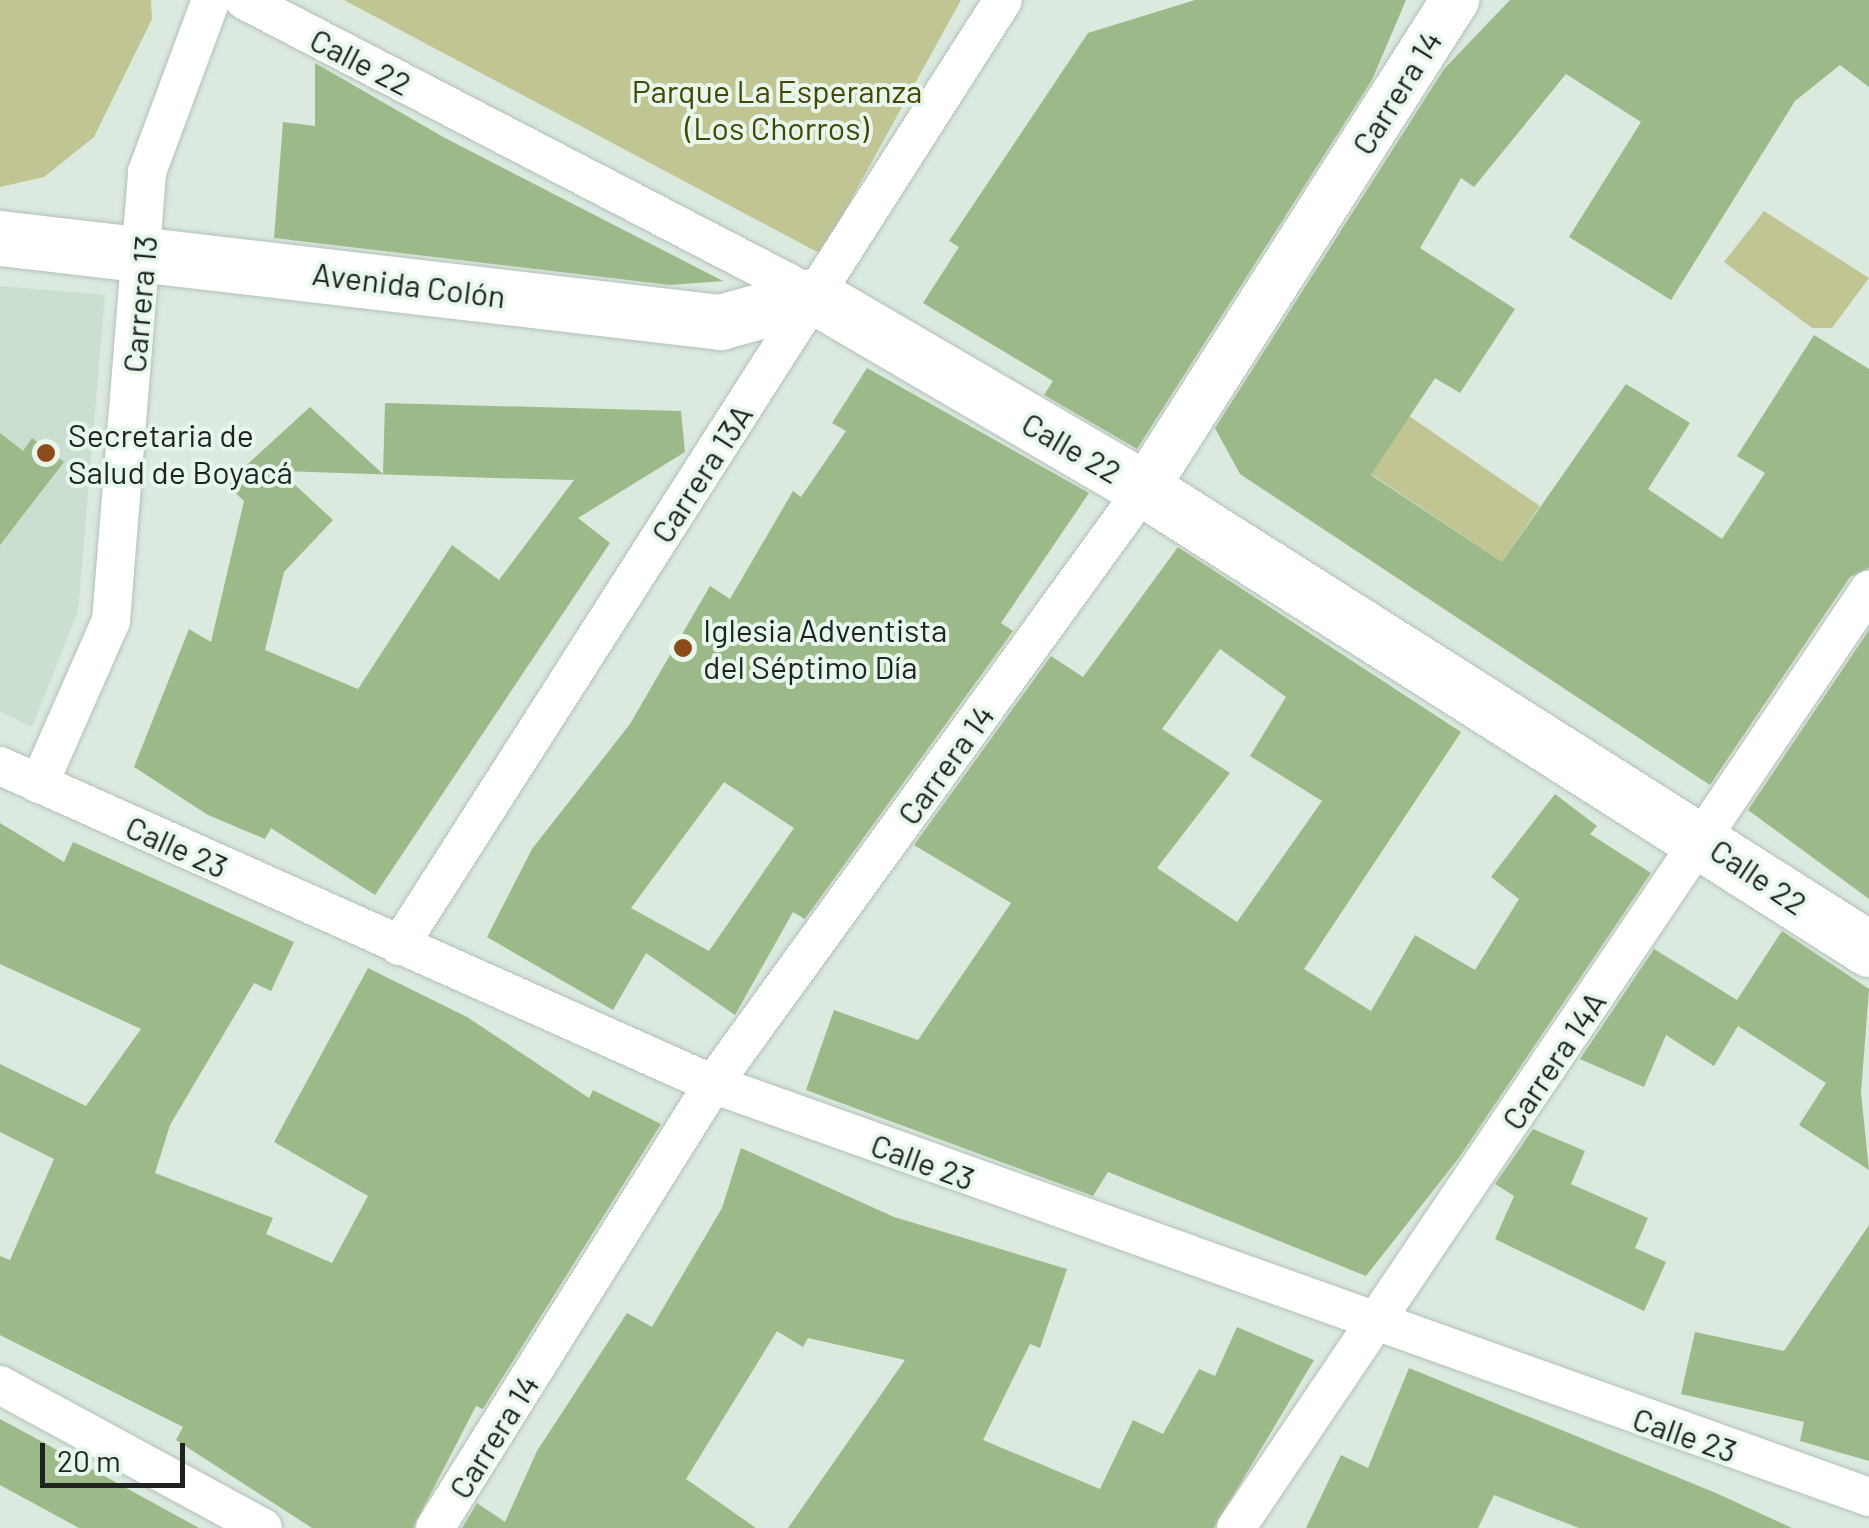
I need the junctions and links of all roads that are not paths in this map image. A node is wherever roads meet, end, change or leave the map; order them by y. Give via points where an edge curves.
1 (211, 0) edge
2 (244, 0) edge
3 (1003, 0) edge
4 (1455, 0) edge
5 (0, 238) edge
6 (144, 252) junction
7 (814, 296) junction
8 (1144, 489) junction
9 (1869, 590) edge
10 (0, 766) edge
11 (39, 784) junction
12 (1702, 838) junction
13 (398, 946) junction
14 (1869, 949) edge
15 (713, 1084) junction
16 (1374, 1327) junction
17 (0, 1385) edge
18 (1869, 1497) edge
19 (262, 1528) edge
20 (435, 1528) edge
21 (1236, 1528) edge

1 - 6 street, Carrera 13 via 148,172
2 - 7 street, Calle 22
3 - 7 street, Carrera 13A
4 - 8 street, Carrera 14
5 - 6 main road, Avenida Colón
6 - 7 main road, Avenida Colón via 720,322
6 - 11 street, Carrera 13 via 110,620
7 - 8 main road, Calle 22
7 - 13 street, Carrera 13A
8 - 12 main road, Calle 22
8 - 15 street, Carrera 14
9 - 12 street, Carrera 14A
10 - 11 street, Calle 23
11 - 13 street, Calle 23
12 - 14 main road, Calle 22
12 - 16 street, Carrera 14A
13 - 15 street, Calle 23
15 - 16 street, Calle 23
15 - 20 street, Carrera 14
16 - 18 street, Calle 23
16 - 21 street, Carrera 14A
17 - 19 street

